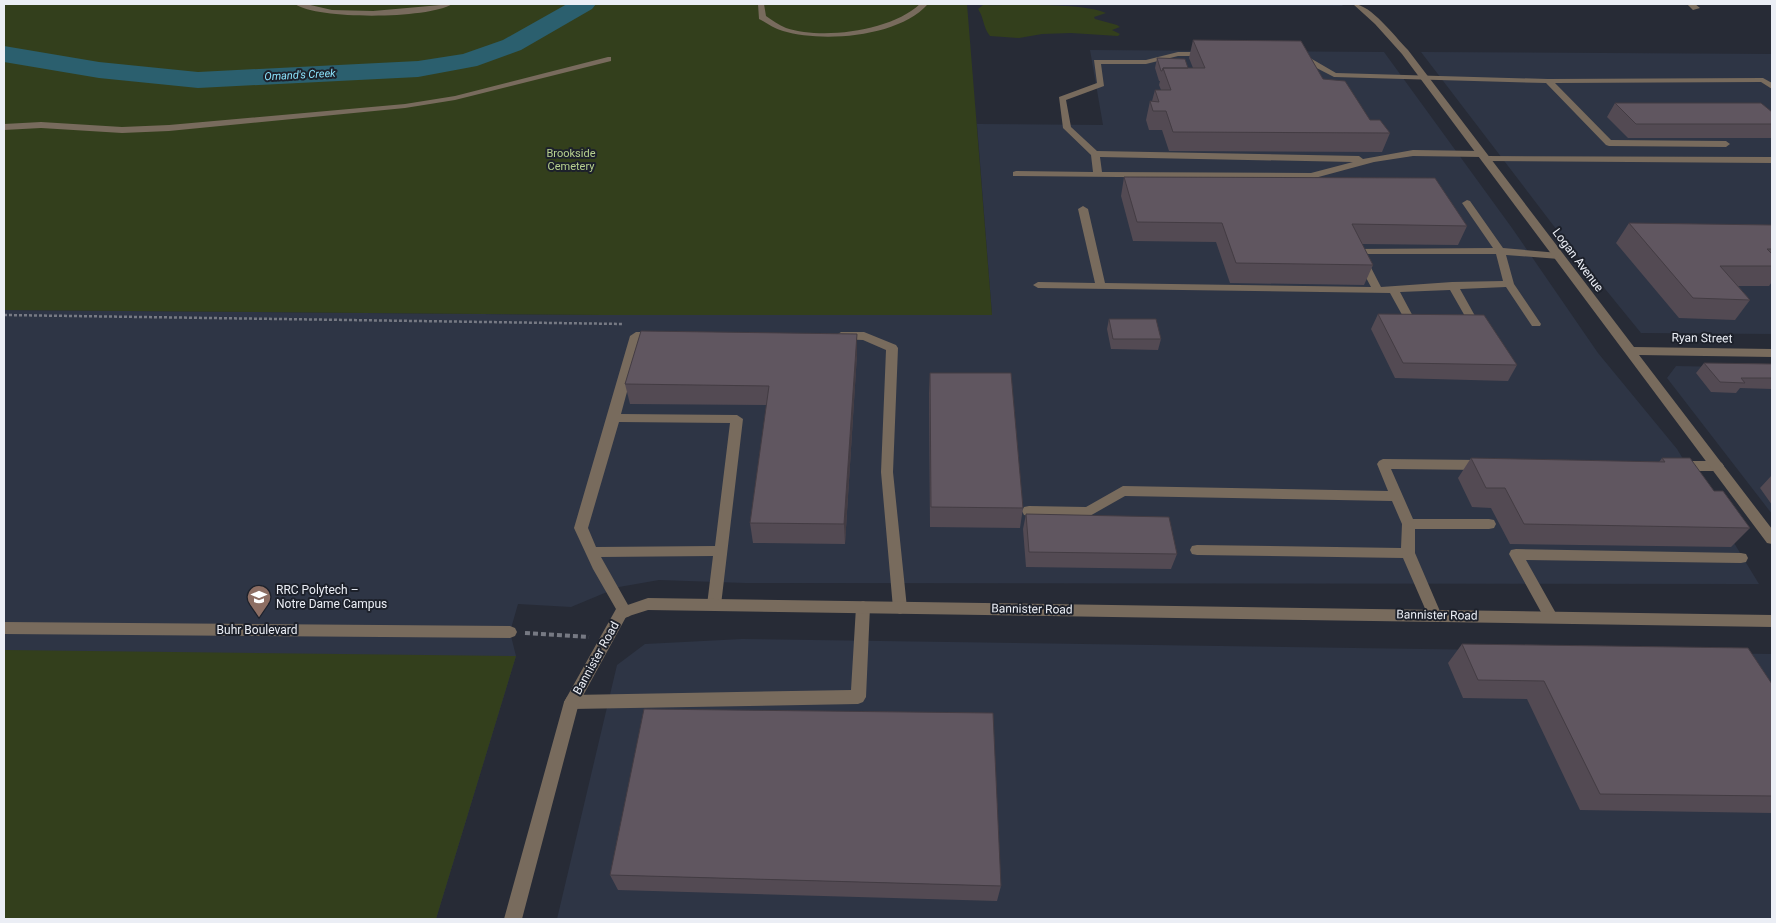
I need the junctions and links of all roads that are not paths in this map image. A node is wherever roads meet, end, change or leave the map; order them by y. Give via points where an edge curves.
1 (299, 4) edge
2 (448, 4) edge
3 (761, 4) edge
4 (924, 4) edge
5 (1356, 4) edge
6 (1218, 54) edge
7 (1297, 54) edge
8 (608, 59) dead end
9 (1425, 78) junction
10 (1548, 81) junction
11 (1772, 87) edge
12 (4, 127) edge
13 (1726, 144) dead end
14 (1095, 154) junction
15 (1484, 157) junction
16 (1373, 159) junction
17 (1772, 160) edge
18 (1016, 174) dead end
19 (1098, 174) junction
20 (1467, 203) dead end
21 (1083, 209) dead end
22 (1500, 251) junction
23 (1559, 256) junction
24 (1509, 284) junction
25 (1038, 285) dead end
26 (1452, 285) junction
27 (1101, 286) junction
28 (1393, 289) junction
29 (1378, 290) junction
30 (1411, 322) edge
31 (1474, 323) edge
32 (1536, 324) dead end
33 (666, 336) edge
34 (825, 336) edge
35 (1632, 351) junction
36 (1772, 353) edge
37 (614, 418) junction
38 (1492, 465) edge
39 (1669, 466) edge
40 (1718, 466) junction
41 (1395, 496) junction
42 (1029, 511) dead end
43 (1409, 524) junction
44 (1489, 524) dead end
45 (1772, 539) edge
46 (1197, 550) dead end
47 (721, 551) junction
48 (593, 552) junction
49 (1408, 553) junction
50 (1741, 558) dead end
51 (714, 605) junction
52 (863, 607) junction
53 (900, 608) junction
54 (625, 612) junction
55 (1435, 616) junction
56 (1551, 617) junction
57 (1772, 621) edge
58 (4, 628) edge
59 (510, 632) road end
60 (572, 702) junction
61 (514, 919) edge

1 - 2 street via 356,13 403,12
3 - 4 street via 762,17 785,30 819,34 867,32 902,20
5 - 9 street, Logan Avenue via 1378,22
6 - 14 street via 1178,54 1146,62 1096,62 1101,84 1062,99 1067,128
7 - 9 street via 1334,76
8 - 12 street via 464,96 405,106 169,128
9 - 10 street
9 - 15 street, Logan Avenue
10 - 11 street via 1763,80
10 - 13 street via 1609,143
14 - 16 street
14 - 19 street
15 - 16 street via 1413,154
15 - 17 street
15 - 23 street, Logan Avenue
16 - 19 street via 1311,176
18 - 19 street
20 - 22 street
21 - 27 street
22 - 23 street
22 - 24 street
22 - 29 street via 1357,250
23 - 35 street, Logan Avenue
24 - 26 street
24 - 32 street
25 - 27 street
26 - 28 street
26 - 31 street
27 - 29 street
28 - 29 street
28 - 30 street
33 - 37 street via 636,336
34 - 53 street via 864,336 892,348 887,472
35 - 36 street, Ryan Street
35 - 40 street, Logan Avenue
37 - 47 street via 737,419
37 - 48 street via 582,528
38 - 41 street via 1383,464
39 - 40 street
40 - 45 street, Logan Avenue
41 - 42 street via 1123,491 1088,512
41 - 43 street
43 - 44 street
43 - 49 street
46 - 49 street
47 - 48 street
47 - 51 street
48 - 54 street
49 - 55 street
50 - 56 street via 1516,554
51 - 52 street, Bannister Road
51 - 54 street, Bannister Road via 648,604
52 - 53 street, Bannister Road
52 - 60 street via 858,697
53 - 55 street, Bannister Road
54 - 60 street, Bannister Road via 621,613
55 - 56 street, Bannister Road
56 - 57 street, Bannister Road
58 - 59 street, Buhr Boulevard
60 - 61 street, Bannister Road

